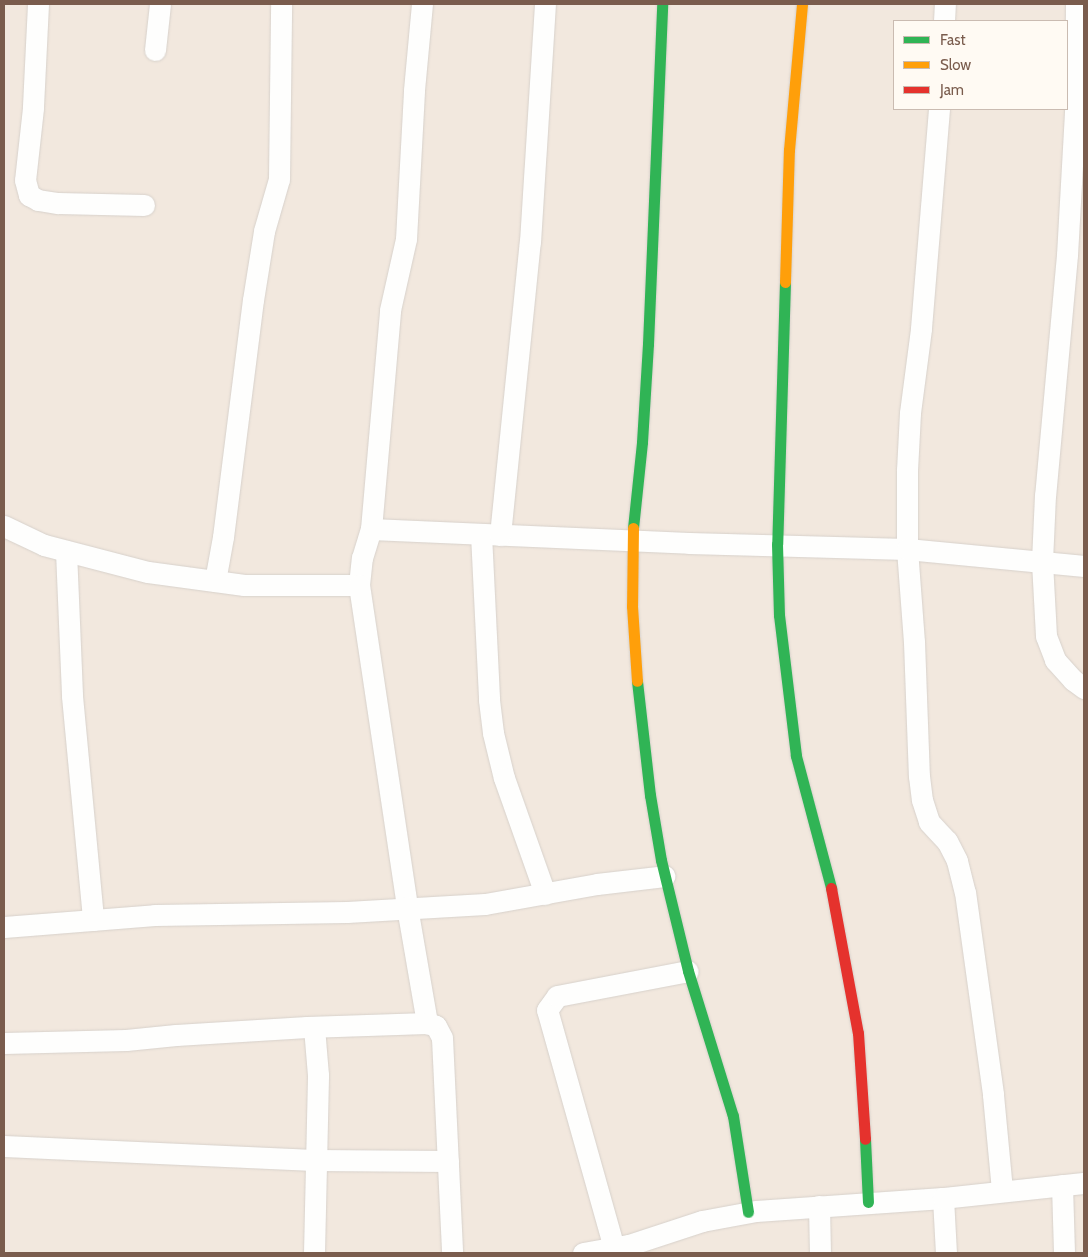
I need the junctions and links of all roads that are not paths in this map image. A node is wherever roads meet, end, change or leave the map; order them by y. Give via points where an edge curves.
1 (38, 4) edge
2 (160, 4) edge
3 (281, 4) edge
4 (422, 4) edge
5 (545, 4) edge
6 (662, 4) edge
7 (802, 4) edge
8 (945, 4) edge
9 (1076, 4) edge
10 (944, 20) edge
11 (155, 50) dead end
12 (939, 110) edge
13 (144, 205) dead end
14 (4, 526) edge
15 (371, 529) junction
16 (490, 534) junction
17 (632, 540) junction
18 (777, 544) junction
19 (907, 549) junction
20 (66, 551) junction
21 (1042, 562) junction
22 (1084, 566) edge
23 (215, 582) junction
24 (359, 585) junction
25 (1084, 688) edge
26 (665, 876) junction
27 (545, 894) junction
28 (407, 908) junction
29 (93, 920) junction
30 (4, 927) edge
31 (688, 971) junction
32 (427, 1023) junction
33 (314, 1028) junction
34 (4, 1043) edge
35 (4, 1146) edge
36 (314, 1160) junction
37 (448, 1161) junction
38 (1084, 1183) edge
39 (1062, 1185) junction
40 (1002, 1191) junction
41 (943, 1198) junction
42 (868, 1202) junction
43 (820, 1206) junction
44 (748, 1212) junction
45 (625, 1249) edge
46 (314, 1253) edge
47 (452, 1253) edge
48 (583, 1253) edge
49 (820, 1253) edge
50 (946, 1253) edge
51 (1064, 1253) edge

1 - 13 street via 33,108 25,180 29,195 58,203
2 - 11 street
3 - 23 street via 279,179 264,231 253,300
4 - 15 street via 406,239 390,310
5 - 16 street via 530,242
6 - 17 street via 648,344
7 - 18 street via 789,150
8 - 10 street
9 - 21 street via 1075,112 1067,255
12 - 19 street via 921,329 910,413
14 - 20 street via 44,545
15 - 16 street
15 - 24 street via 362,558
16 - 17 street
16 - 27 street via 489,700 493,733 504,778
17 - 18 street
17 - 26 street via 632,606 641,730
18 - 19 street
18 - 42 street via 779,615 796,756 827,867 858,1033
19 - 21 street
19 - 40 street via 922,800 930,822 947,841 957,862 965,892 993,1095
20 - 23 street via 148,572
20 - 29 street via 72,696
21 - 22 street
21 - 25 street via 1046,636 1055,660
23 - 24 street
24 - 28 street
26 - 27 street
26 - 31 street
27 - 28 street via 485,904
28 - 29 street via 155,915
28 - 32 street
29 - 30 street
31 - 44 street via 731,1108
31 - 45 street via 557,996 548,1010
32 - 33 street
32 - 37 street via 436,1026 442,1038
33 - 34 street via 126,1040
33 - 36 street via 318,1075
35 - 36 street
36 - 37 street
36 - 46 street
37 - 47 street
38 - 39 street
39 - 40 street
39 - 51 street
40 - 41 street
41 - 42 street
41 - 50 street
42 - 43 street
43 - 44 street
43 - 49 street
44 - 45 street via 702,1221
45 - 48 street

